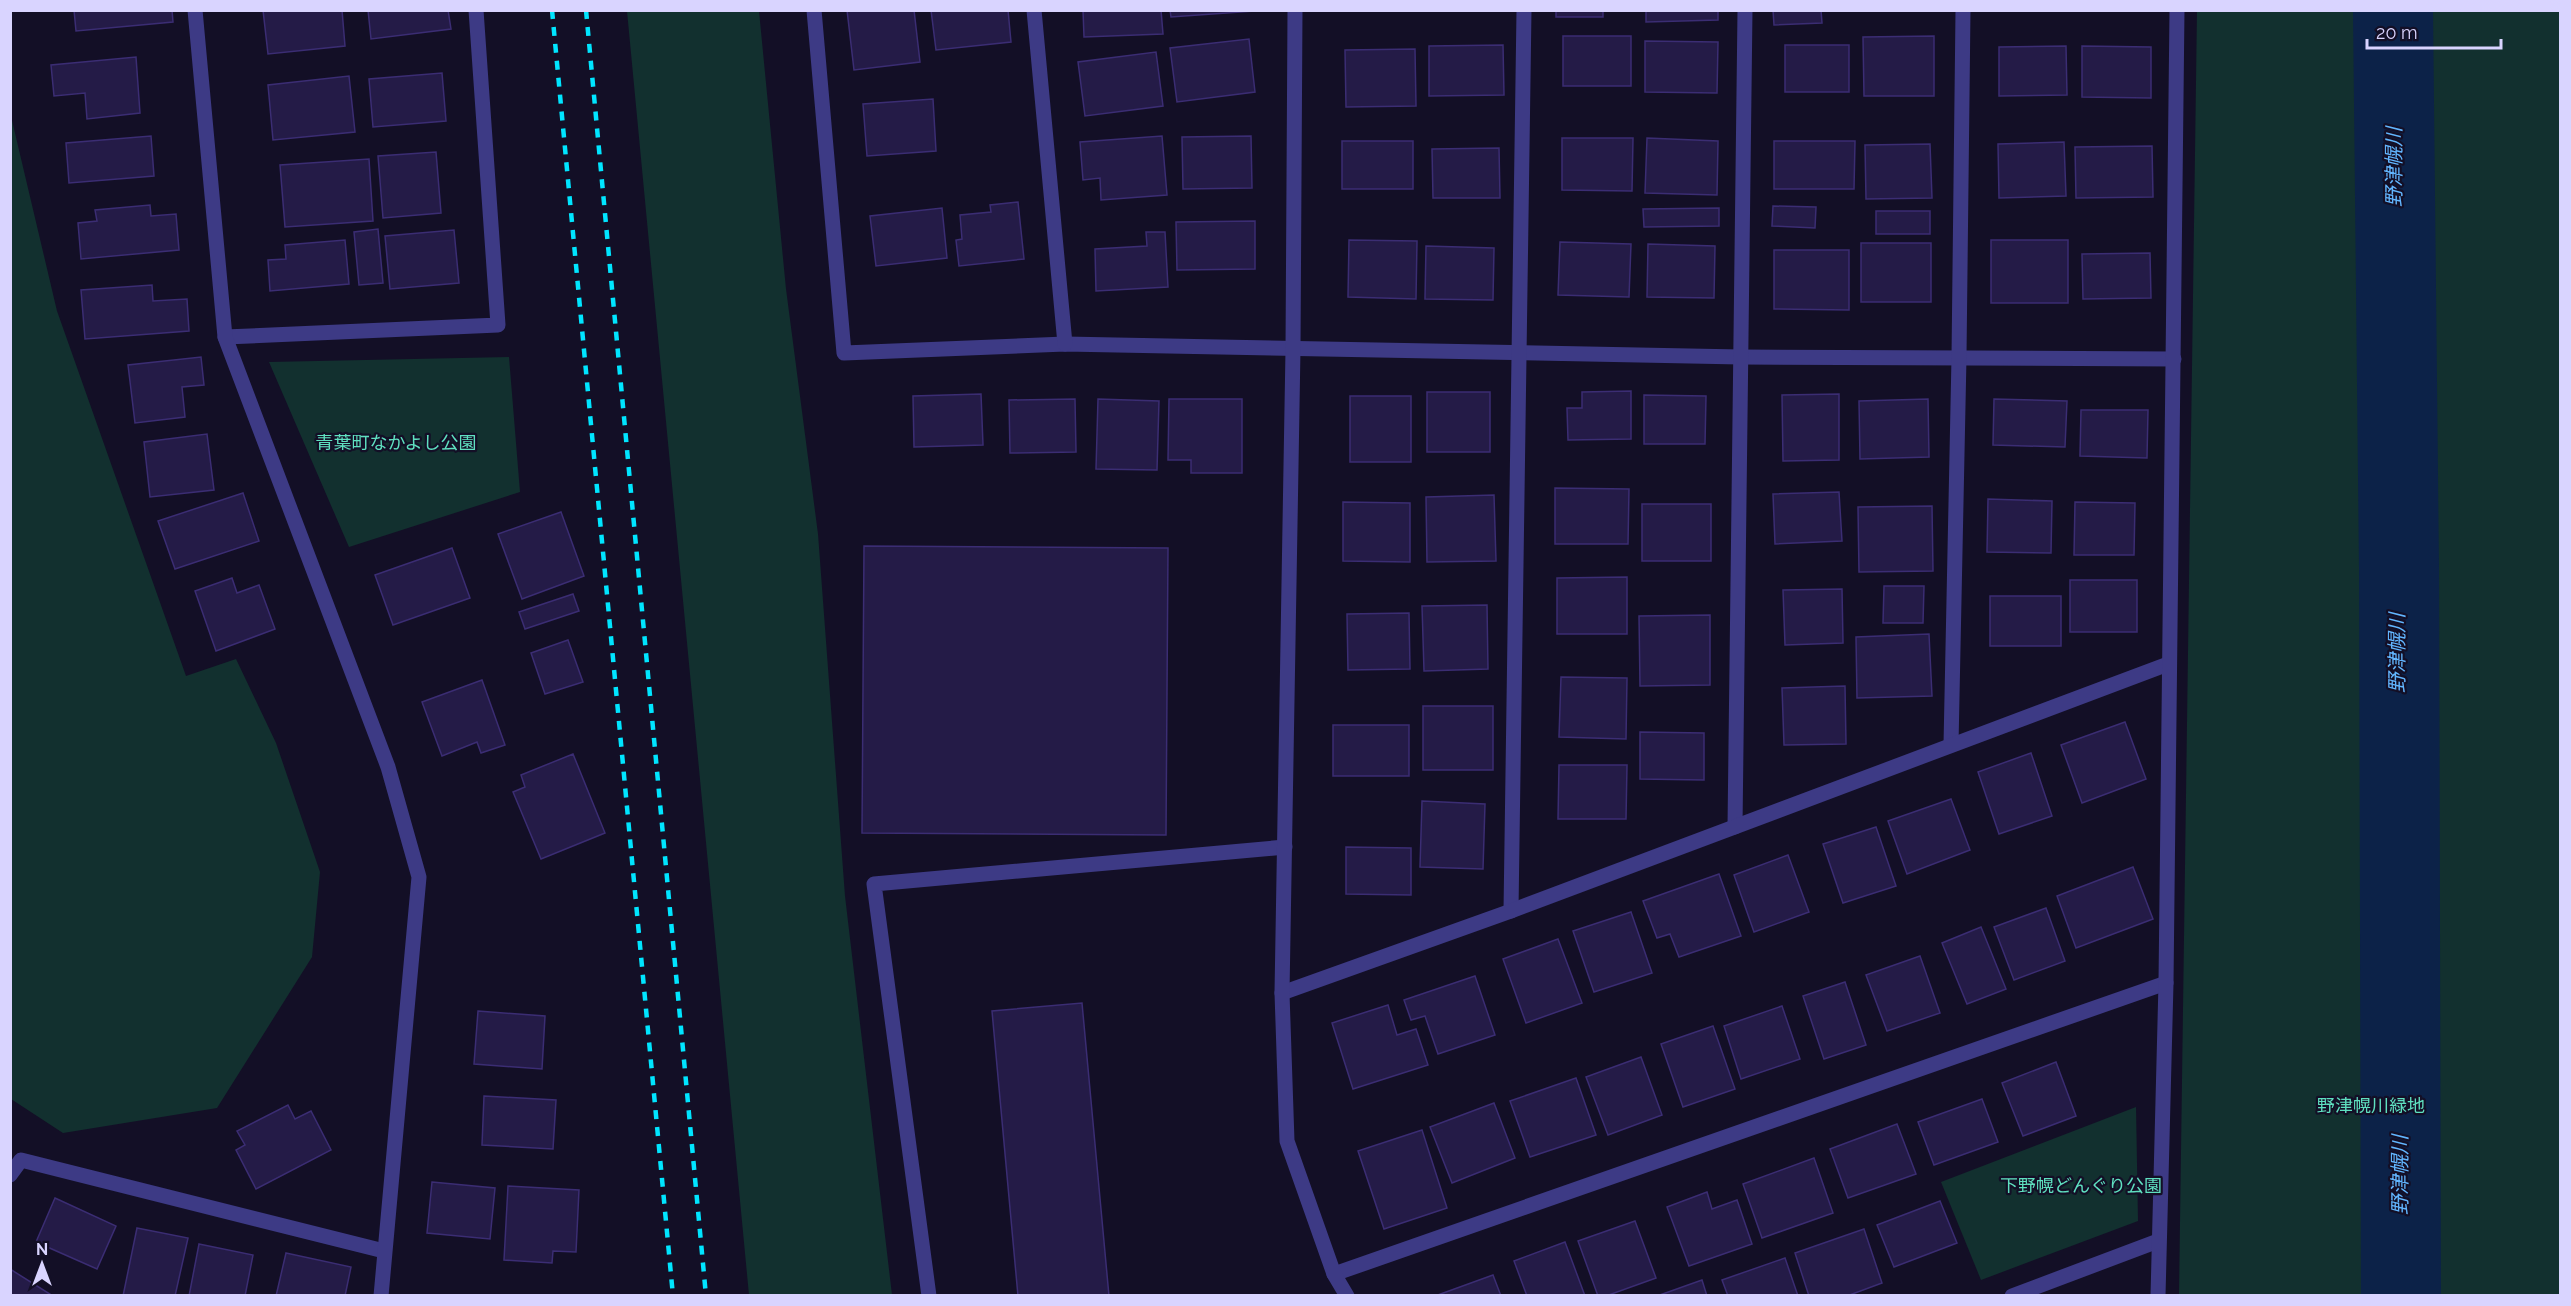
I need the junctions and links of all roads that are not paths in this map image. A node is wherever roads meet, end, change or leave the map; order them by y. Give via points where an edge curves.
1 (195, 10) edge
2 (476, 10) edge
3 (814, 10) edge
4 (1034, 10) edge
5 (1295, 10) edge
6 (1524, 10) edge
7 (1745, 10) edge
8 (1963, 10) edge
9 (2177, 10) edge
10 (225, 337) junction
11 (1065, 344) junction
12 (1293, 349) junction
13 (1518, 352) junction
14 (1741, 357) junction
15 (1959, 357) junction
16 (2174, 360) junction
17 (2168, 664) junction
18 (1951, 745) junction
19 (1735, 827) junction
20 (1285, 847) junction
21 (1511, 911) junction
22 (2166, 983) junction
23 (1282, 993) junction
24 (10, 1174) edge
25 (2158, 1241) junction
26 (384, 1251) junction
27 (1334, 1274) junction
28 (381, 1296) edge
29 (929, 1296) edge
30 (1347, 1296) edge
31 (2012, 1296) edge
32 (2158, 1296) edge

1 - 10 street
2 - 10 street via 498,326
3 - 11 street via 844,353
4 - 11 street
5 - 12 street
6 - 13 street
7 - 14 street
8 - 15 street
9 - 16 street
10 - 26 street via 388,767 419,877
11 - 12 street
12 - 13 street
12 - 20 street
13 - 14 street
13 - 21 street
14 - 15 street
14 - 19 street
15 - 16 street
15 - 18 street
16 - 17 street
17 - 18 street
17 - 22 street
18 - 19 street
19 - 21 street
20 - 23 street
20 - 29 street via 874,884
21 - 23 street
22 - 25 street
22 - 27 street
23 - 27 street via 1287,1141
24 - 26 street via 21,1160
25 - 31 street
25 - 32 street
26 - 28 street
27 - 30 street

